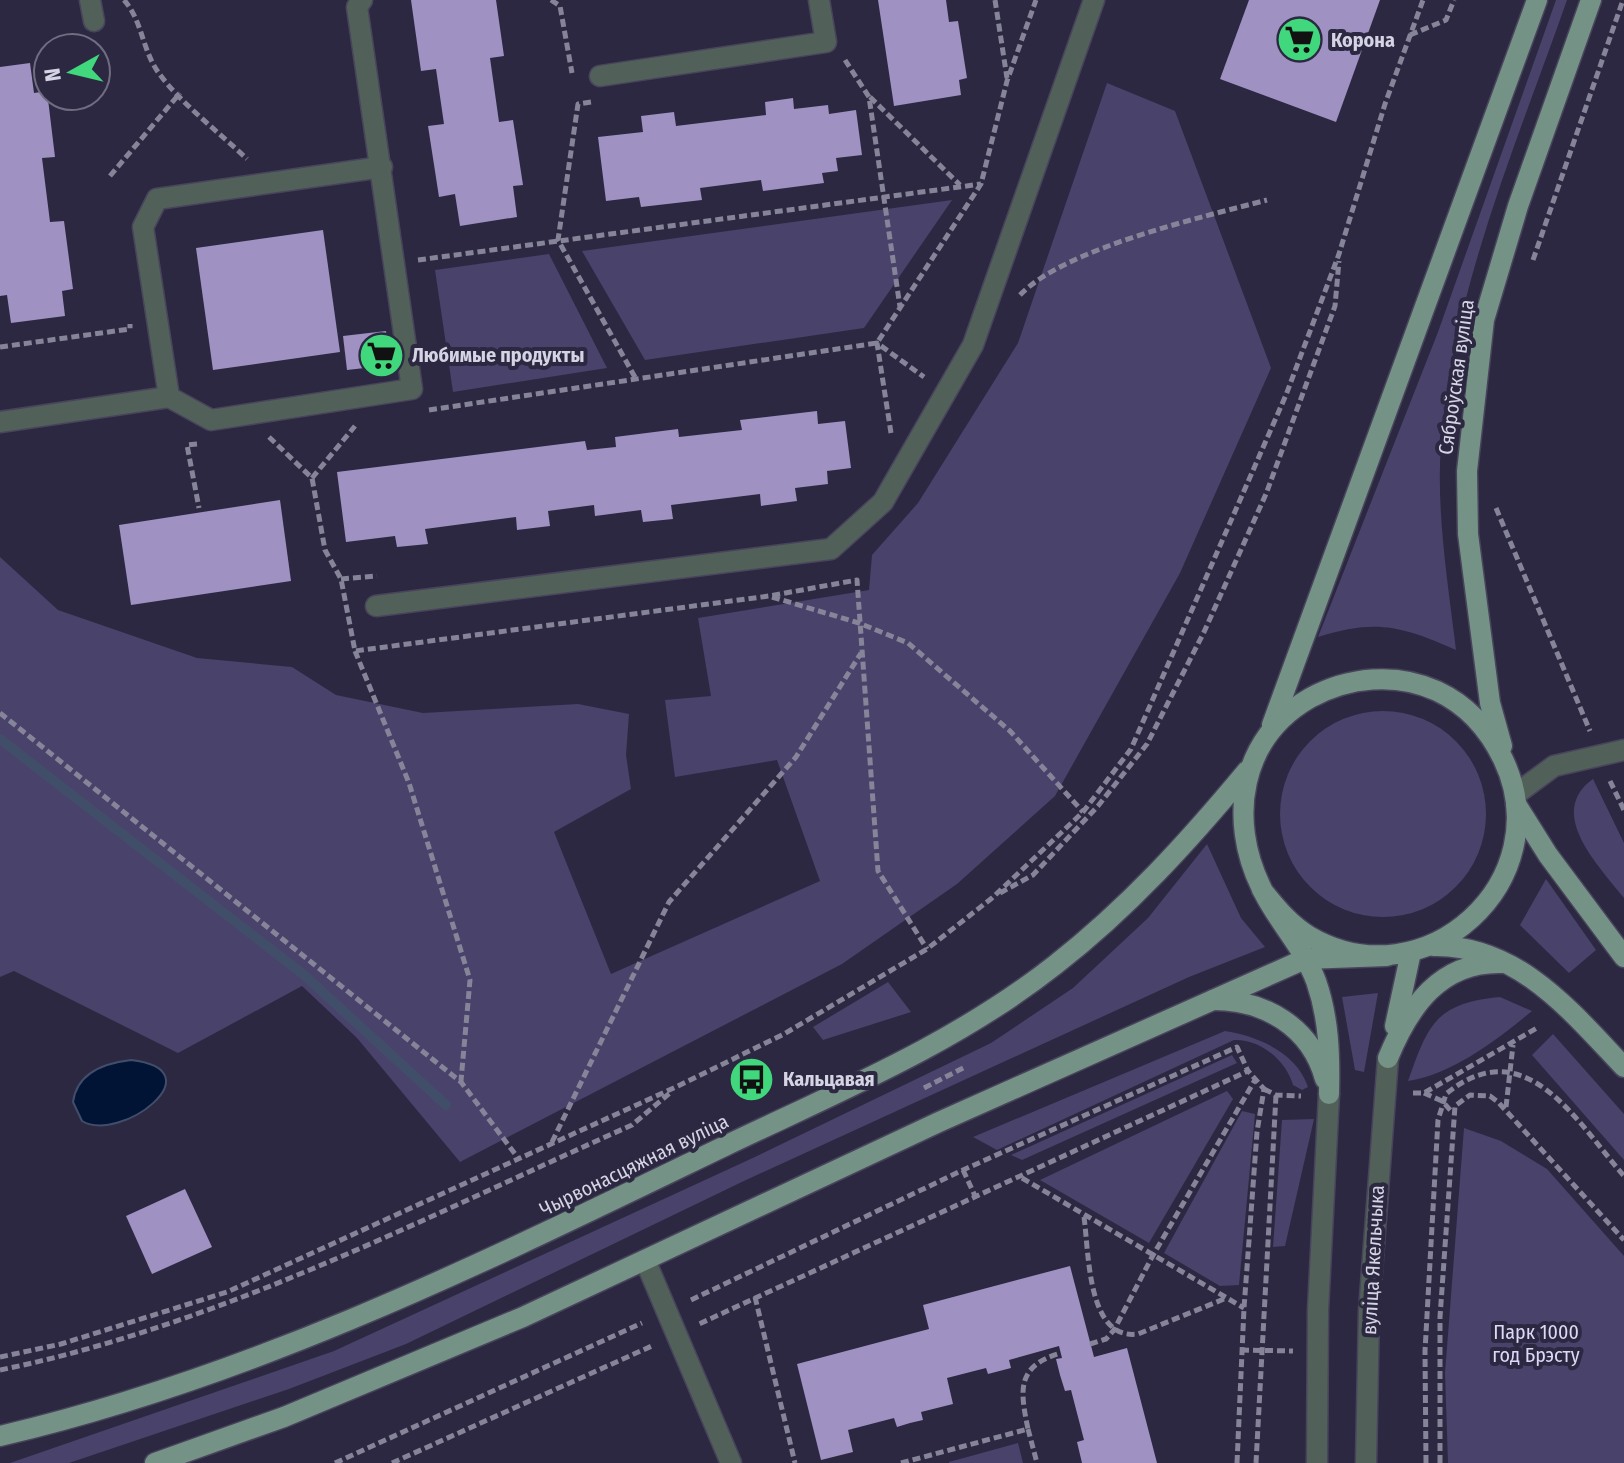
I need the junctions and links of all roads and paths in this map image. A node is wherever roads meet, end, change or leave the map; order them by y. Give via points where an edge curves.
1 (124, 0) edge
2 (362, 0) edge
3 (551, 0) edge
4 (819, 0) edge
5 (995, 0) edge
6 (1036, 0) edge
7 (1094, 0) edge
8 (1423, 0) edge
9 (1454, 0) edge
10 (1537, 0) edge
11 (1591, 0) edge
12 (1623, 0) edge
13 (1410, 35) junction
14 (843, 53) dead end
15 (600, 76) dead end
16 (573, 80) dead end
17 (1007, 81) junction
18 (576, 92) dead end
19 (180, 93) junction
20 (869, 97) junction
21 (594, 102) dead end
22 (578, 104) junction
23 (251, 163) dead end
24 (382, 167) junction
25 (110, 176) dead end
26 (981, 184) junction
27 (960, 186) junction
28 (885, 195) junction
29 (1267, 200) dead end
30 (558, 240) junction
31 (1339, 254) junction
32 (414, 260) dead end
33 (1528, 276) dead end
34 (1010, 306) dead end
35 (900, 307) junction
36 (877, 343) junction
37 (636, 379) junction
38 (946, 392) junction
39 (169, 397) junction
40 (420, 411) dead end
41 (0, 422) edge
42 (344, 422) dead end
43 (281, 431) dead end
44 (892, 438) dead end
45 (203, 443) dead end
46 (312, 478) junction
47 (1492, 499) dead end
48 (199, 508) dead end
49 (849, 534) junction
50 (857, 580) junction
51 (769, 596) junction
52 (376, 606) dead end
53 (859, 623) junction
54 (355, 651) junction
55 (861, 652) junction
56 (0, 713) edge
57 (1269, 733) junction
58 (1624, 750) edge
59 (1598, 753) junction
60 (1247, 771) junction
61 (1510, 773) junction
62 (1516, 799) junction
63 (1624, 810) edge
64 (1083, 812) junction
65 (1262, 890) junction
66 (992, 898) junction
67 (927, 949) junction
68 (1420, 949) junction
69 (1387, 956) junction
70 (1624, 957) edge
71 (1305, 959) junction
72 (1506, 963) junction
73 (1209, 1000) junction
74 (1537, 1028) dead end
75 (1513, 1045) junction
76 (1388, 1058) junction
77 (965, 1067) dead end
78 (1624, 1067) edge
79 (1248, 1071) junction
80 (1511, 1072) junction
81 (1255, 1080) junction
82 (461, 1082) junction
83 (678, 1086) junction
84 (924, 1088) dead end
85 (1264, 1089) junction
86 (1408, 1093) dead end
87 (1424, 1093) junction
88 (1329, 1094) junction
89 (1276, 1095) junction
90 (1301, 1096) dead end
91 (1442, 1101) junction
92 (1506, 1108) junction
93 (1452, 1112) junction
94 (552, 1143) junction
95 (518, 1158) junction
96 (963, 1170) junction
97 (1624, 1176) edge
98 (1022, 1178) junction
99 (976, 1198) junction
100 (1084, 1217) junction
101 (1624, 1240) edge
102 (1152, 1257) junction
103 (645, 1260) junction
104 (755, 1297) junction
105 (1225, 1299) junction
106 (1244, 1308) junction
107 (668, 1311) junction
108 (1114, 1330) junction
109 (678, 1334) junction
110 (1090, 1344) dead end
111 (1241, 1350) junction
112 (1260, 1351) junction
113 (1318, 1351) junction
114 (1061, 1353) dead end
115 (0, 1357) edge
116 (0, 1370) edge
117 (1028, 1429) junction
118 (0, 1436) edge
119 (155, 1463) edge
120 (335, 1463) edge
121 (392, 1463) edge
122 (731, 1463) edge
123 (795, 1463) edge
124 (901, 1463) edge
125 (1037, 1463) edge
126 (1237, 1463) edge
127 (1256, 1463) edge
128 (1317, 1463) edge
129 (1366, 1463) edge
130 (1426, 1463) edge
131 (1440, 1463) edge

1 - 19 path via 136,13 142,41 158,73
2 - 24 street via 357,7
3 - 16 path via 560,6
4 - 15 street via 826,42
5 - 17 path
6 - 17 path
7 - 38 street via 973,345
8 - 13 path
9 - 13 path via 1446,20
10 - 57 main road, Сяброўская вуліца
11 - 61 main road, Сяброўская вуліца via 1484,320 1467,471 1476,603 1490,703
12 - 33 path
13 - 31 path
14 - 20 path via 846,66
17 - 26 path
18 - 22 path
19 - 23 path
19 - 25 path
20 - 27 path
20 - 28 path
21 - 22 path
22 - 30 path
24 - 39 street via 157,199 143,227
24 - 39 street via 412,389 211,420
26 - 27 path
26 - 35 path
27 - 28 path
28 - 30 path
28 - 35 path
29 - 34 path via 1092,253 1029,286
30 - 32 path
30 - 37 path
31 - 64 path via 1286,395 1131,749
31 - 66 path via 1335,306 1266,494 1147,744 1033,875
35 - 36 path
36 - 37 path
36 - 38 path
36 - 44 path
37 - 40 path
38 - 49 street via 883,502
39 - 41 street
42 - 46 path via 360,420
43 - 46 path via 265,433
45 - 48 path via 187,445
46 - 54 path via 325,550 341,579
47 - 59 path
49 - 50 path
49 - 52 street via 831,549
50 - 51 path
50 - 53 path
51 - 53 path
51 - 54 path
53 - 55 path
53 - 64 path via 908,643 1010,731
54 - 82 path via 409,783 470,980
55 - 67 path via 878,871
55 - 94 path via 796,757 669,902
56 - 82 path
57 - 60 main road
57 - 61 main road via 1296,706 1328,688 1364,679 1402,680 1437,691 1469,712 1494,740
58 - 59 street
59 - 62 street via 1554,766
59 - 63 path
60 - 65 main road via 1241,812 1246,853
60 - 118 main road, Чырвонасцяжная вуліца via 1105,925 1041,976 945,1038 590,1213 338,1327 152,1395
61 - 62 main road
62 - 68 main road via 1516,833 1497,890 1467,923
62 - 70 main road via 1548,855
64 - 66 path
65 - 69 main road via 1309,936 1340,949
65 - 71 main road
66 - 67 path
67 - 83 path via 784,1034
68 - 69 main road
68 - 72 main road via 1469,948
68 - 76 main road
69 - 71 main road
71 - 73 main road
71 - 88 main road via 1327,1022
72 - 76 main road via 1466,968 1428,989
72 - 78 main road via 1551,992
73 - 88 main road via 1246,1004 1284,1019 1314,1052
73 - 103 main road
74 - 75 path
75 - 80 path
75 - 87 path
76 - 129 street, вуліца Якельчыка via 1369,1311
77 - 84 path
79 - 81 path
79 - 96 path via 1237,1047
79 - 98 path
80 - 91 path via 1472,1077
80 - 92 path
80 - 97 path via 1529,1076 1553,1094
81 - 85 path
81 - 102 path
82 - 95 path
83 - 94 path
83 - 116 path via 632,1125 247,1296 49,1360
85 - 89 path
85 - 106 path
86 - 87 path
87 - 91 path
88 - 113 street
89 - 90 path
89 - 112 path
91 - 93 path
91 - 130 path via 1425,1351
92 - 93 path via 1490,1096 1470,1095
92 - 101 path
93 - 131 path via 1438,1364
94 - 95 path
95 - 115 path via 227,1292 61,1344
96 - 99 path
96 - 107 path
98 - 99 path
98 - 100 path
99 - 104 path
100 - 102 path
100 - 108 path via 1098,1309
102 - 105 path
102 - 108 path
103 - 107 street
103 - 119 main road via 395,1373
104 - 109 path
104 - 123 path
105 - 106 path
105 - 108 path via 1138,1334
106 - 111 path
107 - 109 street
107 - 120 path
108 - 110 path
109 - 121 path
109 - 122 street
111 - 112 path
111 - 126 path
112 - 113 path
112 - 127 path
113 - 128 street
114 - 117 path via 1037,1362 1024,1379
117 - 124 path
117 - 125 path

